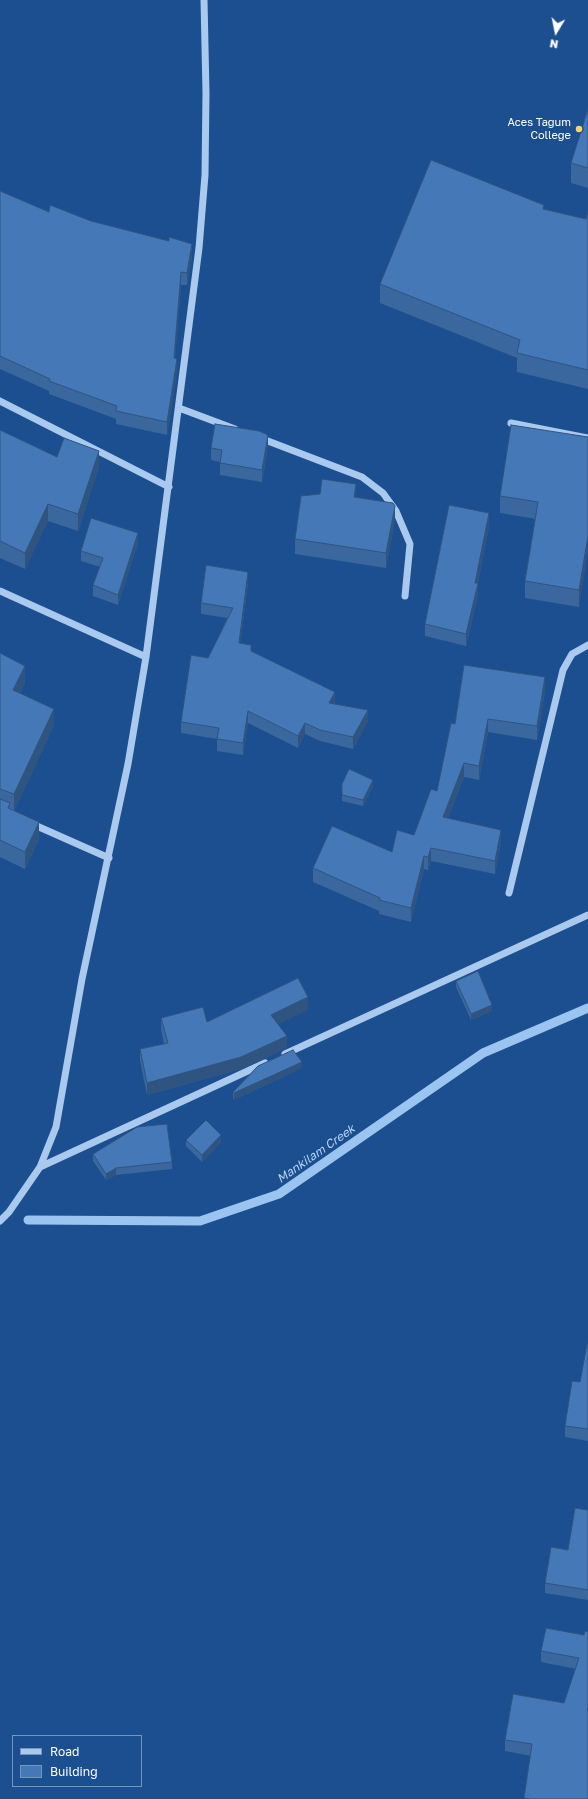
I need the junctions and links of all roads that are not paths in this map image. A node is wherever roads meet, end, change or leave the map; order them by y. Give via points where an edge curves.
1 (204, 0) edge
2 (0, 401) edge
3 (179, 408) junction
4 (510, 423) dead end
5 (588, 438) edge
6 (169, 487) junction
7 (0, 592) edge
8 (405, 596) dead end
9 (588, 645) edge
10 (146, 657) junction
11 (22, 819) edge
12 (108, 858) junction
13 (509, 893) dead end
14 (588, 915) edge
15 (278, 1058) edge
16 (271, 1061) edge
17 (40, 1167) junction
18 (0, 1221) edge

1 - 3 street via 205,175 200,248
2 - 6 street
3 - 6 street
3 - 8 street via 362,477 383,494 396,510 410,544
4 - 5 street
6 - 10 street
7 - 10 street
9 - 13 street via 572,654 563,670
10 - 12 street
11 - 12 street
12 - 17 street via 82,979 56,1127
14 - 15 street
16 - 17 street
17 - 18 street

